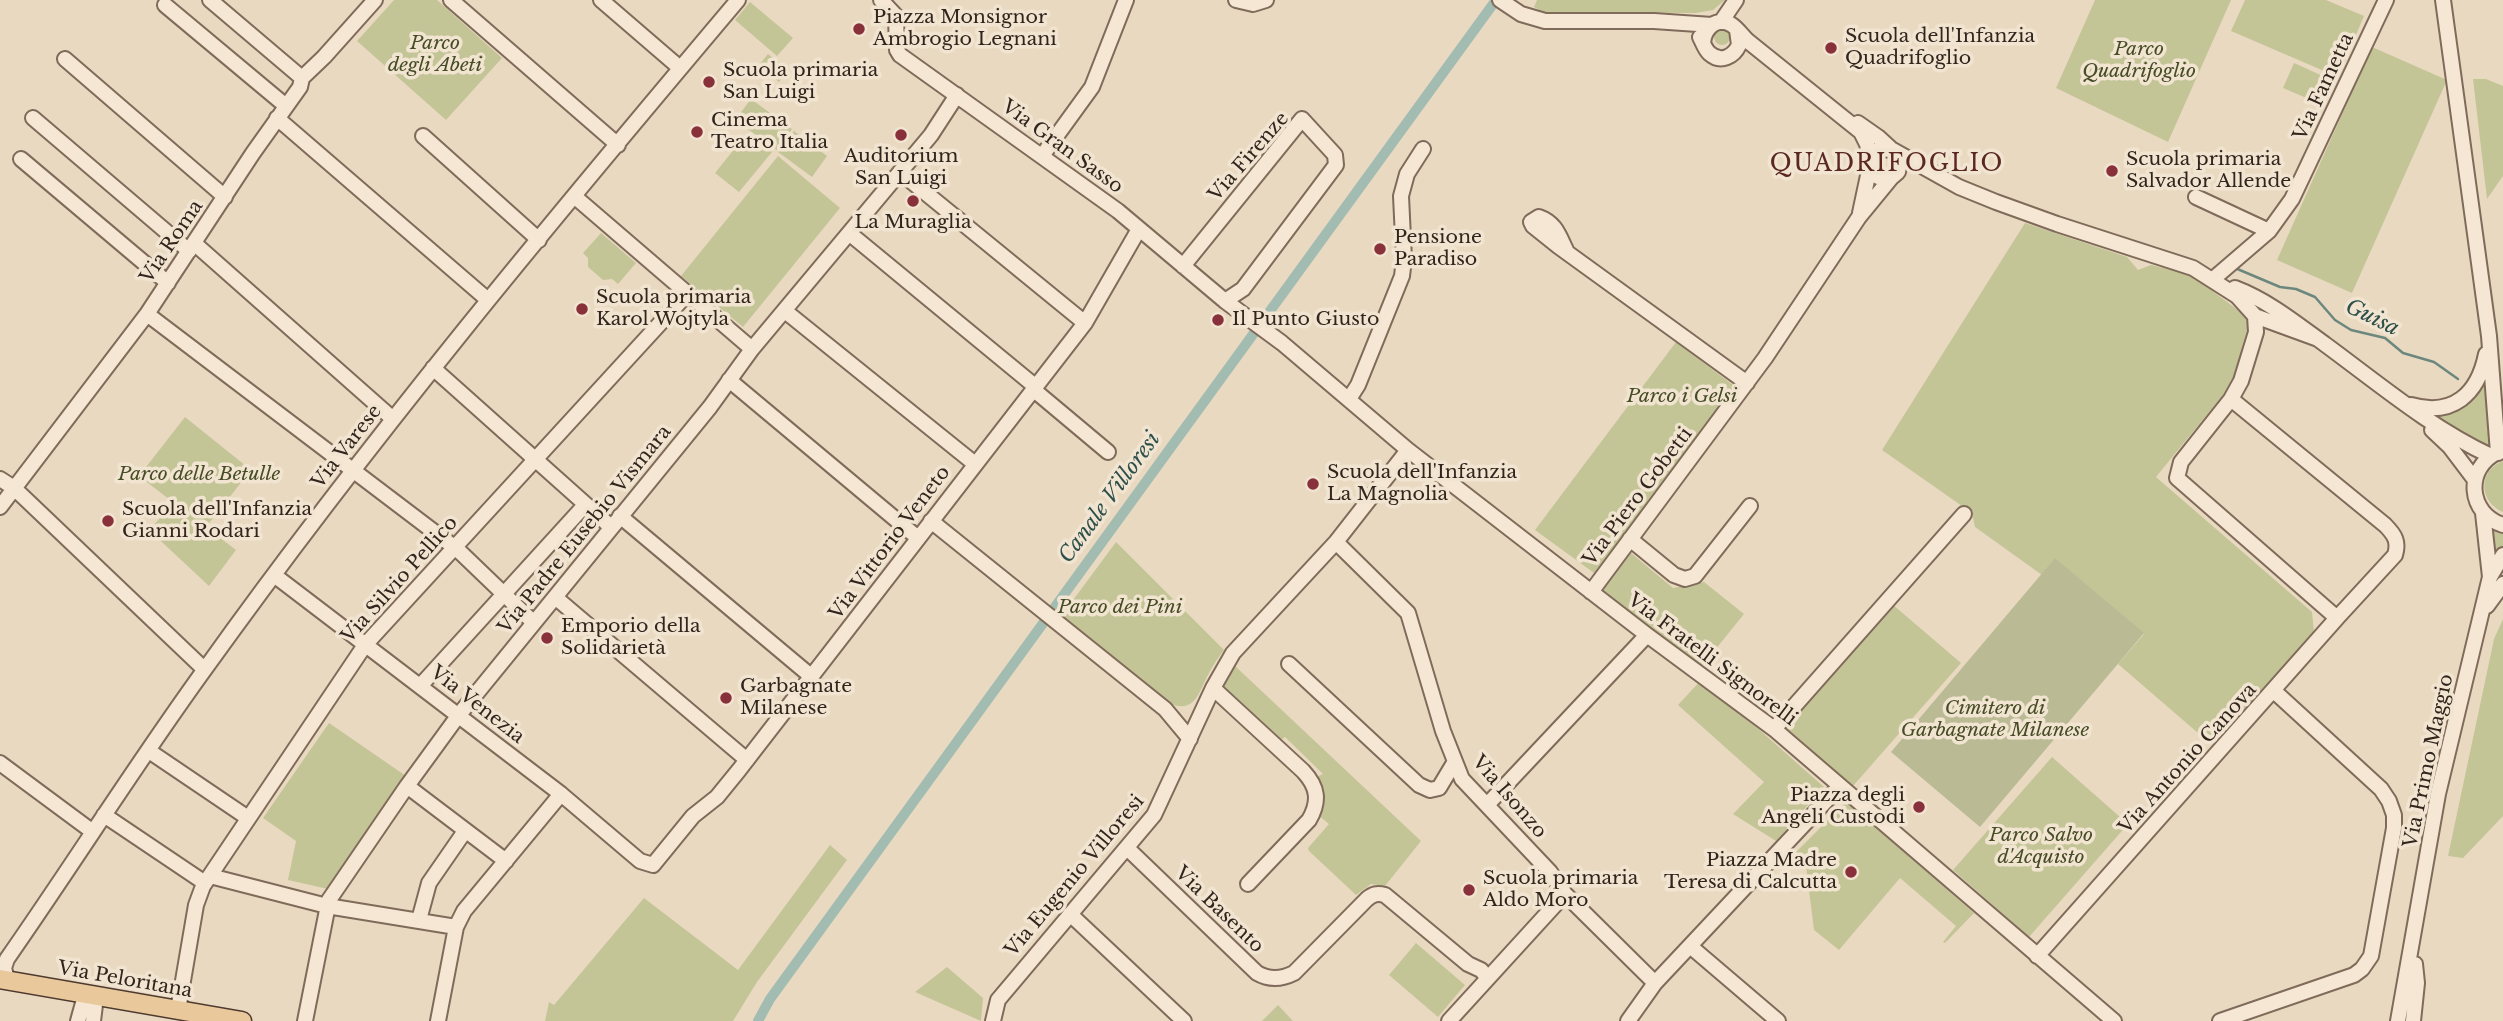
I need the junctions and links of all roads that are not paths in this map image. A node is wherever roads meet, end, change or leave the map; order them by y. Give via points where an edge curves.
1 (210, 0) edge
2 (375, 0) edge
3 (451, 0) edge
4 (601, 0) edge
5 (738, 0) edge
6 (1126, 0) edge
7 (1236, 0) edge
8 (1266, 0) edge
9 (1500, 0) edge
10 (1737, 0) edge
11 (2386, 0) edge
12 (2444, 0) edge
13 (884, 1) edge
14 (165, 5) dead end
15 (1670, 23) junction
16 (1726, 25) junction
17 (1703, 43) junction
18 (1734, 53) junction
19 (65, 59) dead end
20 (1780, 67) junction
21 (680, 68) junction
22 (302, 78) junction
23 (957, 95) junction
24 (1834, 110) junction
25 (281, 112) junction
26 (33, 118) dead end
27 (423, 136) dead end
28 (618, 145) junction
29 (1423, 149) dead end
30 (1895, 155) junction
31 (1042, 156) junction
32 (21, 159) dead end
33 (1870, 163) junction
34 (900, 172) junction
35 (1891, 178) junction
36 (574, 196) junction
37 (225, 197) junction
38 (2196, 197) dead end
39 (1859, 217) junction
40 (1139, 229) junction
41 (2269, 231) junction
42 (849, 233) junction
43 (538, 240) junction
44 (192, 247) junction
45 (1566, 250) dead end
46 (1183, 266) junction
47 (2216, 282) junction
48 (168, 283) junction
49 (687, 294) junction
50 (488, 300) junction
51 (1225, 301) junction
52 (785, 311) junction
53 (147, 314) junction
54 (2273, 315) junction
55 (2255, 316) junction
56 (1085, 323) junction
57 (2256, 332) junction
58 (2489, 336) junction
59 (1278, 340) joint
60 (752, 349) junction
61 (433, 368) junction
62 (2503, 374) edge
63 (729, 380) junction
64 (1747, 383) junction
65 (1035, 388) junction
66 (1349, 398) junction
67 (2231, 399) junction
68 (2403, 403) junction
69 (393, 419) junction
70 (1408, 450) junction
71 (1108, 452) dead end
72 (2497, 453) edge
73 (535, 459) junction
74 (975, 464) junction
75 (352, 472) junction
76 (0, 479) edge
77 (2474, 481) junction
78 (14, 488) junction
79 (585, 505) junction
80 (1750, 506) dead end
81 (0, 507) edge
82 (2483, 513) junction
83 (1964, 514) dead end
84 (616, 521) junction
85 (931, 521) junction
86 (2503, 525) edge
87 (918, 538) junction
88 (1630, 539) junction
89 (1336, 542) junction
90 (454, 548) junction
91 (2503, 555) edge
92 (274, 575) junction
93 (2496, 580) edge
94 (1591, 592) junction
95 (503, 593) junction
96 (555, 597) junction
97 (2337, 618) junction
98 (534, 623) junction
99 (1647, 635) junction
100 (365, 645) junction
101 (1289, 664) dead end
102 (204, 669) junction
103 (812, 677) junction
104 (421, 685) junction
105 (1213, 688) junction
106 (2274, 691) junction
107 (1165, 709) junction
108 (458, 716) junction
109 (1200, 716) junction
110 (1774, 729) junction
111 (1190, 739) junction
112 (149, 751) junction
113 (747, 760) junction
114 (0, 763) edge
115 (1454, 763) junction
116 (407, 786) junction
117 (1839, 787) junction
118 (561, 794) junction
119 (1487, 805) junction
120 (104, 815) junction
121 (248, 818) junction
122 (465, 831) junction
123 (93, 832) junction
124 (1127, 848) junction
125 (506, 861) junction
126 (653, 865) joint
127 (208, 879) junction
128 (1248, 884) dead end
129 (1565, 894) junction
130 (327, 906) junction
131 (1070, 914) junction
132 (2418, 918) junction
133 (419, 920) junction
134 (456, 927) junction
135 (1690, 946) junction
136 (2037, 956) junction
137 (2415, 964) junction
138 (3, 979) edge
139 (1486, 980) junction
140 (1655, 983) junction
141 (88, 996) junction
142 (178, 1010) junction
143 (2399, 1019) edge
144 (78, 1021) edge
145 (93, 1021) edge
146 (242, 1021) edge
147 (305, 1021) edge
148 (438, 1021) edge
149 (993, 1021) edge
150 (1184, 1021) edge
151 (1449, 1021) edge
152 (1628, 1021) edge
153 (1778, 1021) edge
154 (2114, 1021) edge
155 (2220, 1021) edge
156 (2413, 1021) edge

1 - 22 street
2 - 22 street, Via Roma
3 - 28 street
4 - 21 street
5 - 21 street, Via Varese
6 - 31 street via 1089,93
7 - 8 street via 1253,4
9 - 15 street via 1529,18 1545,21
10 - 16 street
11 - 41 street, Via Fametta via 2299,187
12 - 58 street
13 - 23 street, Via Gran Sasso via 896,16 900,54
14 - 25 street
15 - 16 street
15 - 17 street via 1695,34
16 - 17 street via 1705,33
16 - 18 street via 1740,40
16 - 20 street
17 - 18 street via 1717,58
18 - 20 street via 1752,54
19 - 37 street
20 - 24 street
21 - 28 street, Via Varese
22 - 25 street, Via Roma
23 - 31 street, Via Gran Sasso
23 - 34 street, Via Padre Eusebio Vismara
24 - 30 street via 1878,137
24 - 33 street via 1865,138
25 - 37 street, Via Roma
25 - 50 street
26 - 44 street
27 - 43 street
28 - 36 street, Via Varese
29 - 66 street via 1407,174 1401,196 1402,276
30 - 33 street via 1875,151
30 - 35 street via 1898,172
30 - 47 street via 1996,202 2193,268
31 - 40 street, Via Gran Sasso
32 - 48 street
33 - 35 street via 1878,177
33 - 39 street, Via Piero Gobetti
34 - 42 street, Via Padre Eusebio Vismara
34 - 56 street
35 - 39 street, Via Piero Gobetti
36 - 43 street, Via Varese
36 - 49 street
37 - 44 street, Via Roma
38 - 41 street
39 - 64 street, Via Piero Gobetti
40 - 46 street, Via Gran Sasso
40 - 56 street, Via Vittorio Veneto
41 - 47 street, Via Fametta
42 - 52 street, Via Padre Eusebio Vismara
42 - 65 street
43 - 50 street, Via Varese
44 - 48 street, Via Roma
44 - 69 street
45 - 64 street
46 - 51 street, Via Gran Sasso
46 - 51 street, Via Firenze via 1302,119 1335,155 1336,164 1243,289
47 - 54 street via 2243,291
47 - 55 street
48 - 53 street, Via Roma
49 - 60 street
49 - 73 street, Via Silvio Pellico
50 - 61 street, Via Varese
51 - 59 street, Via Gran Sasso
52 - 60 street, Via Padre Eusebio Vismara
52 - 74 street
53 - 75 street
53 - 78 street, Via Roma
54 - 55 street via 2263,310
54 - 57 street
54 - 68 street via 2318,339
55 - 57 street
56 - 65 street, Via Vittorio Veneto
57 - 67 street
58 - 62 street
58 - 68 street via 2483,371 2466,396 2441,407
58 - 72 street
59 - 66 street, Via Fratelli Signorelli
60 - 63 street, Via Padre Eusebio Vismara
61 - 69 street, Via Varese
61 - 73 street
63 - 84 street, Via Padre Eusebio Vismara
63 - 87 street
64 - 88 street, Via Piero Gobetti
65 - 71 street
65 - 74 street, Via Vittorio Veneto
66 - 70 street, Via Fratelli Signorelli
67 - 97 street via 2180,462 2178,478
67 - 97 street, Via Antonio Canova via 2395,535 2395,555
68 - 72 street via 2462,441
68 - 77 street, Via Primo Maggio via 2451,447
69 - 75 street, Via Varese
70 - 89 street, Via Eugenio Villoresi
70 - 94 street, Via Fratelli Signorelli
72 - 77 street via 2480,467
73 - 79 street
73 - 90 street, Via Silvio Pellico
74 - 85 street, Via Vittorio Veneto
75 - 90 street
75 - 92 street, Via Varese
76 - 78 street
77 - 82 street, Via Primo Maggio via 2474,495
78 - 81 street, Via Roma
78 - 102 street
79 - 84 street
79 - 95 street
80 - 88 street via 1695,576 1685,579
82 - 86 street
82 - 93 street, Via Primo Maggio
83 - 110 street
84 - 96 street, Via Padre Eusebio Vismara
84 - 103 street
85 - 87 street, Via Vittorio Veneto
85 - 107 street
87 - 103 street, Via Vittorio Veneto
88 - 94 street, Via Piero Gobetti
89 - 105 street, Via Eugenio Villoresi via 1233,653
89 - 115 street, Via Isonzo via 1408,613
90 - 95 street
90 - 100 street, Via Silvio Pellico
91 - 93 street, Via Primo Maggio
92 - 100 street, Via Venezia
92 - 102 street, Via Varese
93 - 132 street, Via Primo Maggio via 2482,612 2438,794
94 - 99 street, Via Fratelli Signorelli
95 - 98 street
95 - 104 street
96 - 98 street, Via Padre Eusebio Vismara
96 - 113 street
97 - 106 street, Via Antonio Canova
98 - 108 street, Via Padre Eusebio Vismara
99 - 110 street, Via Fratelli Signorelli
99 - 119 street
100 - 104 street, Via Venezia
100 - 121 street, Via Silvio Pellico
101 - 115 street via 1419,785 1438,788
102 - 112 street, Via Varese
103 - 113 street, Via Vittorio Veneto
104 - 108 street, Via Venezia
105 - 109 street, Via Eugenio Villoresi
105 - 128 street via 1303,771 1316,791 1309,820
106 - 136 street, Via Antonio Canova
106 - 155 street via 2381,789 2394,815 2392,842 2371,956 2362,969
107 - 109 street
107 - 111 street
108 - 116 street, Via Padre Eusebio Vismara
108 - 118 street, Via Venezia
109 - 111 street, Via Eugenio Villoresi
110 - 117 street, Via Fratelli Signorelli
111 - 124 street, Via Eugenio Villoresi via 1154,815
112 - 120 street, Via Varese
112 - 121 street
113 - 126 street, Via Vittorio Veneto
114 - 123 street
115 - 119 street, Via Isonzo via 1462,779
116 - 122 street
116 - 130 street, Via Padre Eusebio Vismara
117 - 135 street
117 - 136 street, Via Fratelli Signorelli
118 - 125 street
118 - 126 street, Via Venezia via 640,861
119 - 129 street, Via Isonzo
120 - 123 street, Via Varese
120 - 127 street
121 - 127 street, Via Silvio Pellico
122 - 125 street
122 - 133 street via 429,883
123 - 138 street, Via Varese via 20,942 14,972
124 - 131 street, Via Eugenio Villoresi
124 - 139 street, Via Basento via 1265,978 1294,973 1375,894 1385,895 1481,970
125 - 134 street
127 - 130 street
127 - 142 street, Via Silvio Pellico via 196,905
129 - 139 street
129 - 140 street, Via Isonzo
130 - 133 street
130 - 147 street, Via Padre Eusebio Vismara
131 - 149 street, Via Eugenio Villoresi via 998,1000
131 - 150 street
132 - 137 street, Via Primo Maggio
132 - 143 street, Via Primo Maggio
133 - 134 street
134 - 148 street
135 - 140 street
135 - 153 street
136 - 154 street, Via Fratelli Signorelli
137 - 143 street, Via Primo Maggio
137 - 156 street, Via Primo Maggio
138 - 141 main road, Via Peloritana
139 - 151 street
140 - 152 street
141 - 142 main road, Via Peloritana
141 - 144 street
141 - 145 street via 95,1005
142 - 146 main road, Via Peloritana

